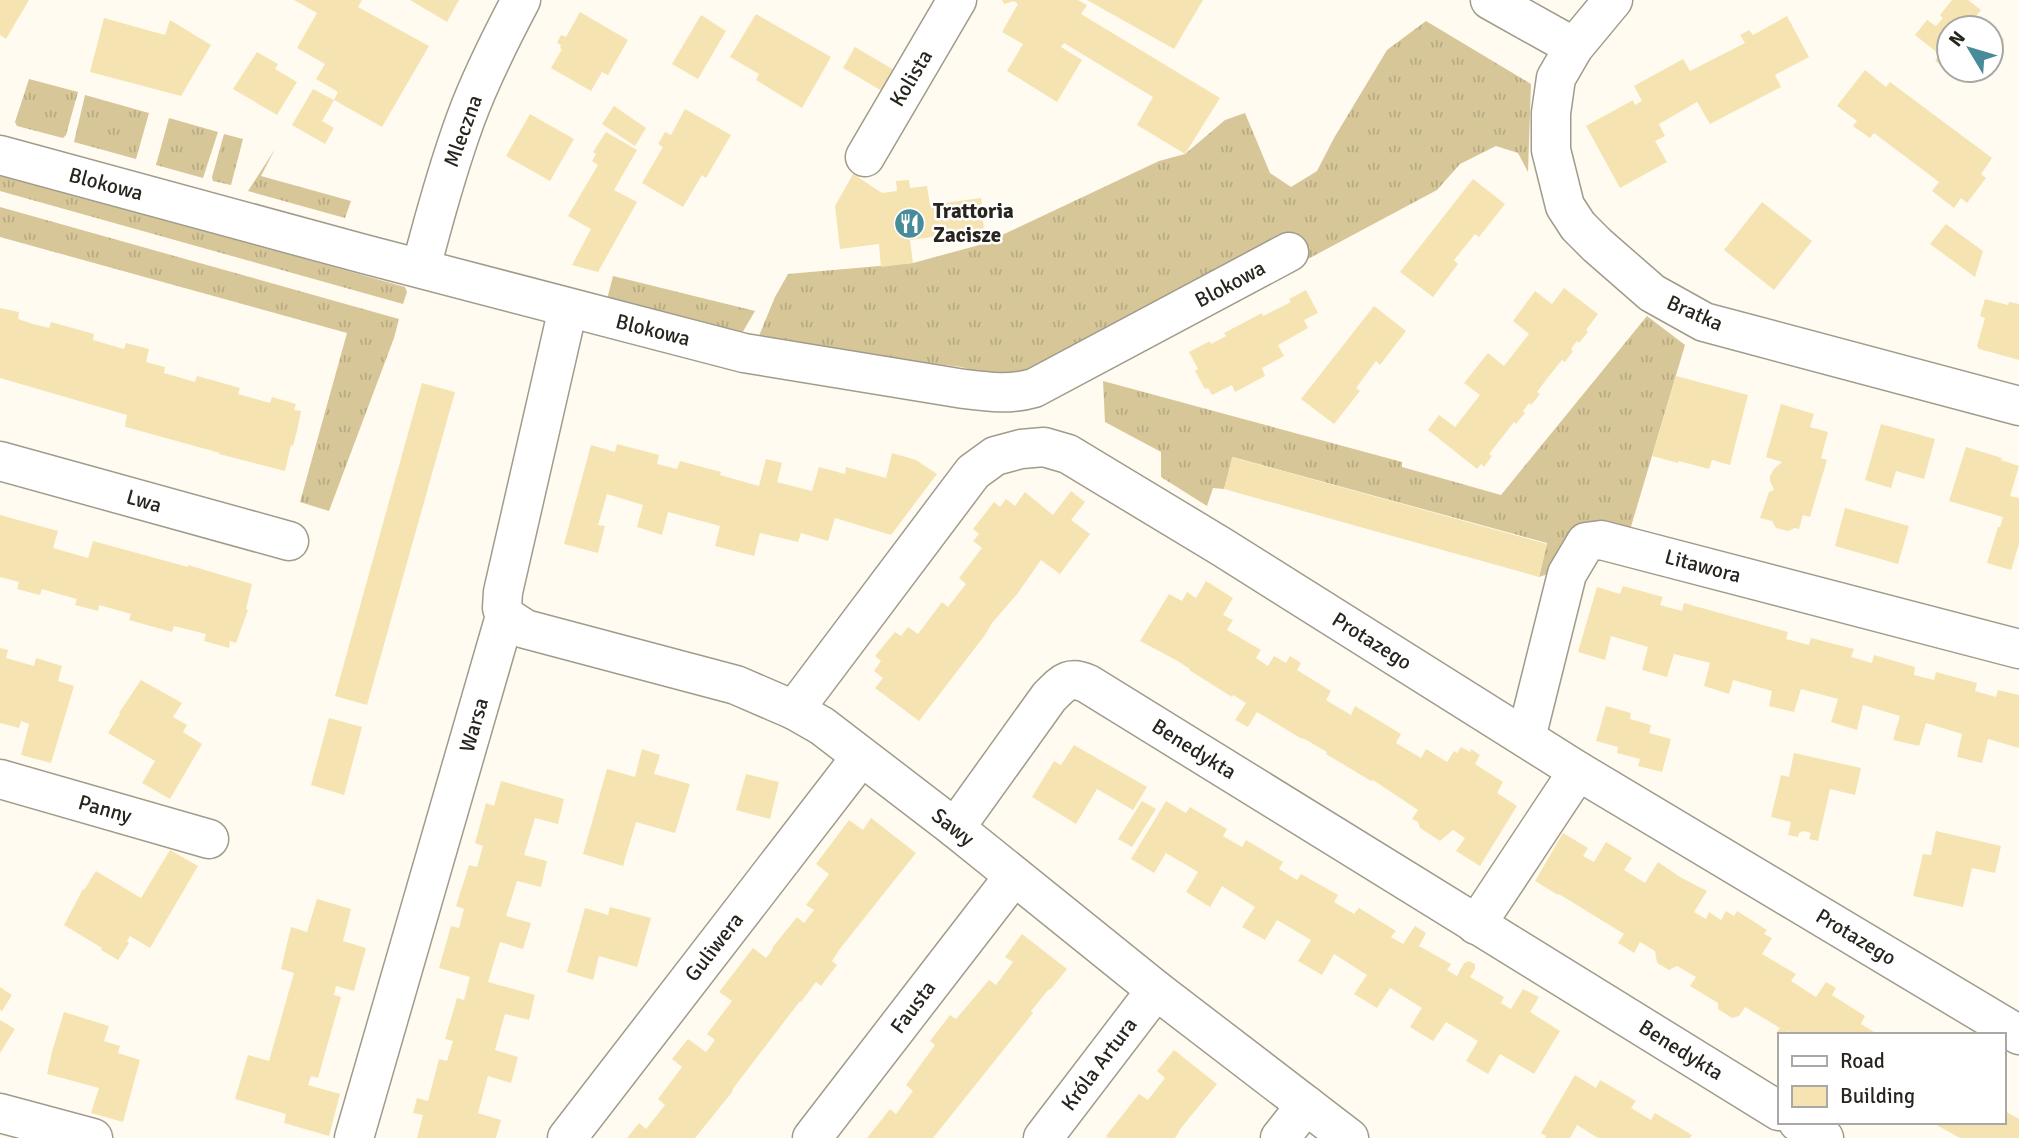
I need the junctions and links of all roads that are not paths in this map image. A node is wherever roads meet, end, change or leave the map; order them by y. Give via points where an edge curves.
1 (522, 0) edge
2 (957, 0) edge
3 (1490, 0) edge
4 (1613, 0) edge
5 (1574, 47) junction
6 (0, 155) edge
7 (865, 157) dead end
8 (1289, 252) dead end
9 (421, 268) junction
10 (568, 308) junction
11 (2019, 406) edge
12 (0, 461) edge
13 (289, 541) dead end
14 (505, 616) junction
15 (2019, 649) edge
16 (794, 710) junction
17 (1526, 738) junction
18 (861, 757) junction
19 (1578, 771) junction
20 (0, 779) edge
21 (955, 828) junction
22 (209, 839) dead end
23 (1014, 876) junction
24 (1476, 925) junction
25 (1156, 990) junction
26 (2019, 1035) edge
27 (1306, 1105) junction
28 (1778, 1110) edge
29 (0, 1113) edge
30 (1801, 1124) edge
31 (93, 1138) edge
32 (354, 1138) edge
33 (567, 1138) edge
34 (812, 1138) edge
35 (1043, 1138) edge
36 (1280, 1138) edge
37 (1349, 1138) edge
38 (1824, 1138) edge

1 - 9 street, Mleczna via 466,117
2 - 7 street, Kolista
3 - 5 street
4 - 5 street
5 - 11 street, Bratka via 1556,78 1551,113 1551,150 1565,206 1597,245 1652,293 1704,322
6 - 9 street, Blokowa
8 - 10 street, Blokowa via 1020,392 964,389 744,353
9 - 10 street, Blokowa
10 - 14 street, Warsa via 503,592
12 - 13 street, Lwa
14 - 16 street, Sawy via 525,629 736,685
14 - 32 street, Warsa
15 - 17 street, Litawora via 1601,540 1586,542 1567,575
16 - 17 street, Protazego via 973,472 995,456 1044,447 1068,454
16 - 18 street, Sawy
17 - 19 street, Protazego
18 - 21 street, Sawy
18 - 33 street, Guliwera
19 - 24 street
19 - 26 street, Protazego
20 - 22 street, Panny
21 - 23 street, Sawy
21 - 24 street, Benedykta via 1049,697 1063,682 1078,679
23 - 25 street, Sawy
23 - 34 street, Fausta
24 - 28 street, Benedykta
25 - 27 street, Sawy
25 - 35 street, Króla Artura
27 - 36 street
27 - 37 street, Sawy
29 - 31 street
30 - 38 street

